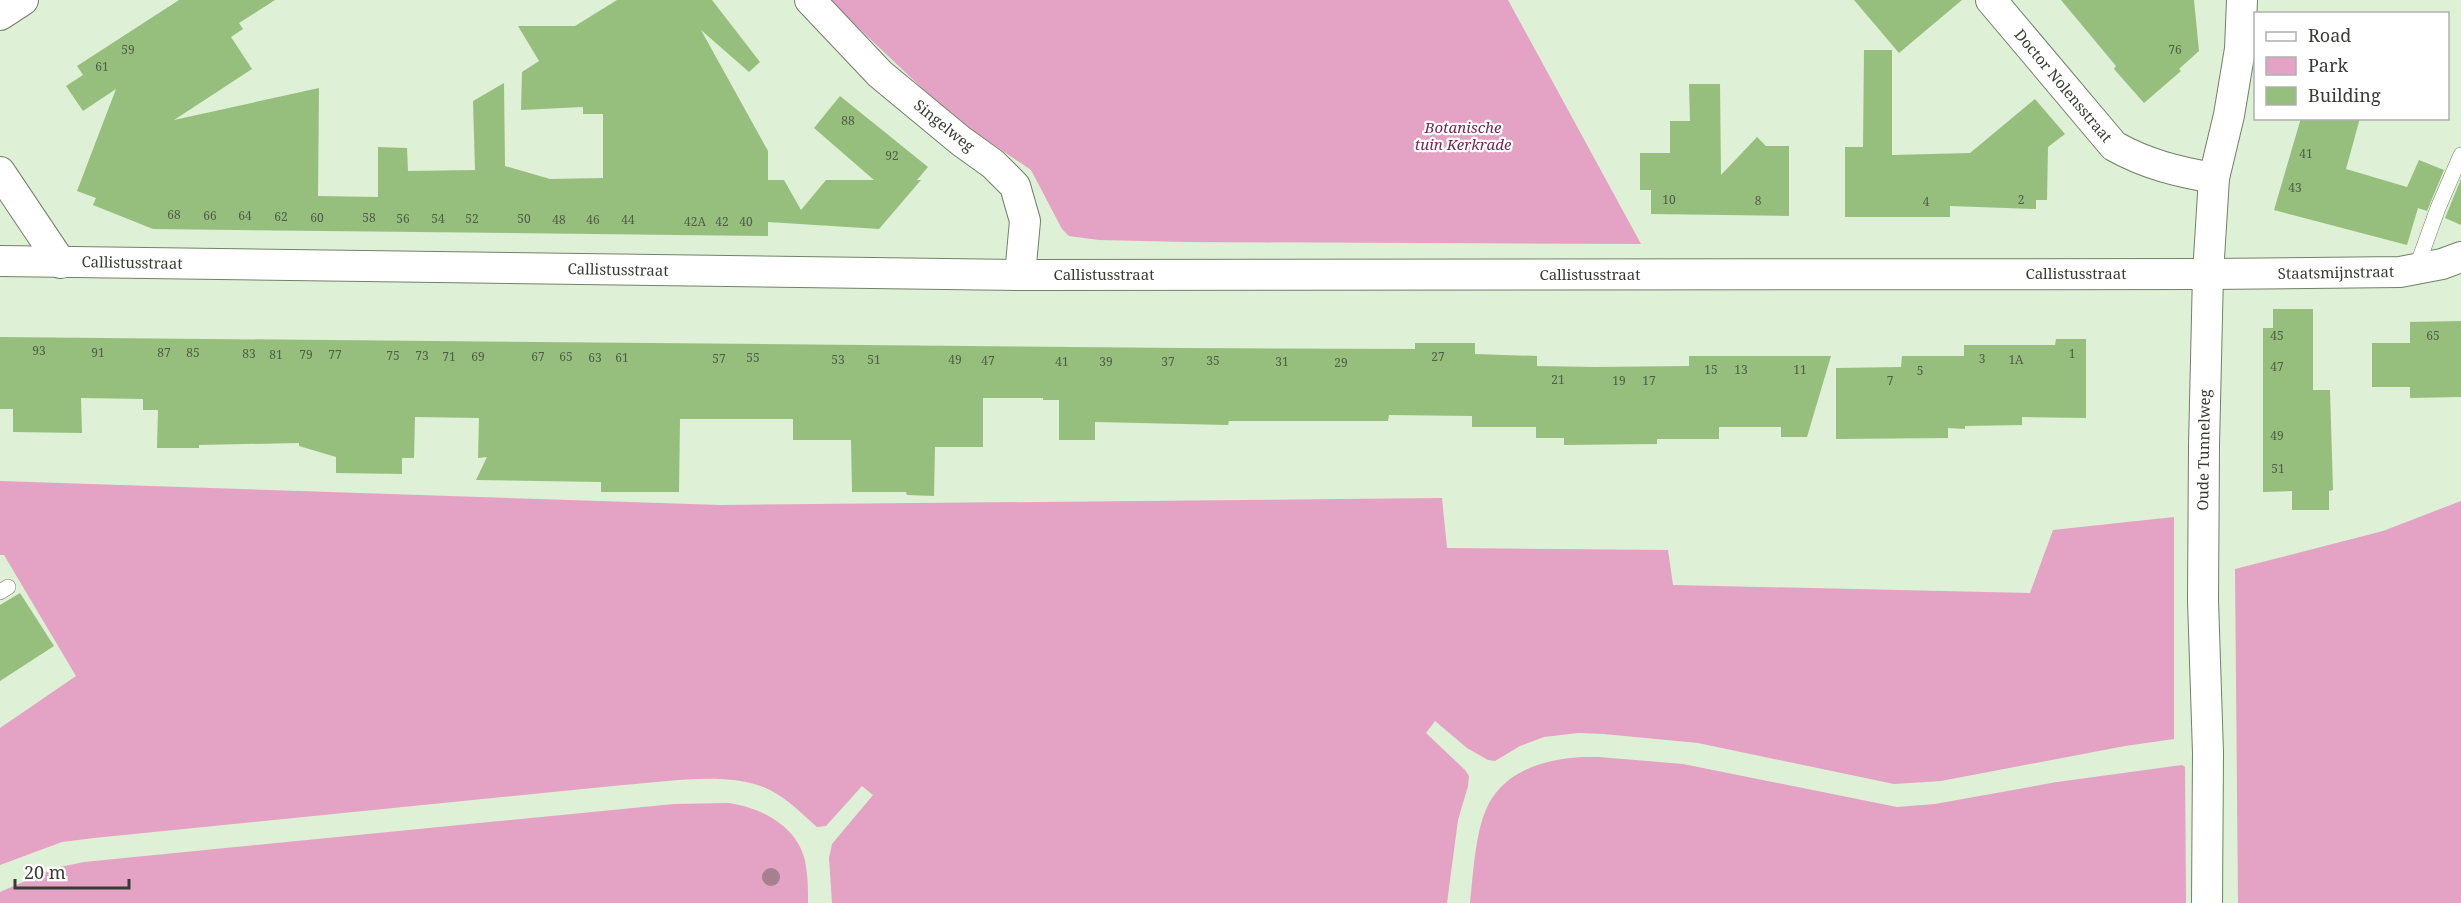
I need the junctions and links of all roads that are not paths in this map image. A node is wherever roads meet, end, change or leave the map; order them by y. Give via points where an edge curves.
1 (22, 0) edge
2 (810, 0) edge
3 (1991, 0) edge
4 (2242, 0) edge
5 (0, 15) edge
6 (2461, 154) edge
7 (0, 172) edge
8 (2214, 178) junction
9 (2461, 257) edge
10 (0, 261) edge
11 (61, 262) junction
12 (2416, 269) junction
13 (2208, 274) junction
14 (1020, 275) junction
15 (2207, 903) edge

1 - 5 street
2 - 14 street, Singelweg via 880,74 1015,186 1025,221
3 - 8 street, Doctor Nolensstraat via 2114,146 2176,172
4 - 8 street, Oude Tunnelweg via 2240,49
6 - 12 lane
7 - 11 street
8 - 13 street, Oude Tunnelweg
9 - 12 street, Staatsmijnstraat
10 - 11 street, Callistusstraat
11 - 14 street, Callistusstraat
12 - 13 street, Staatsmijnstraat
13 - 14 street, Callistusstraat
13 - 15 street, Oude Tunnelweg via 2203,600

